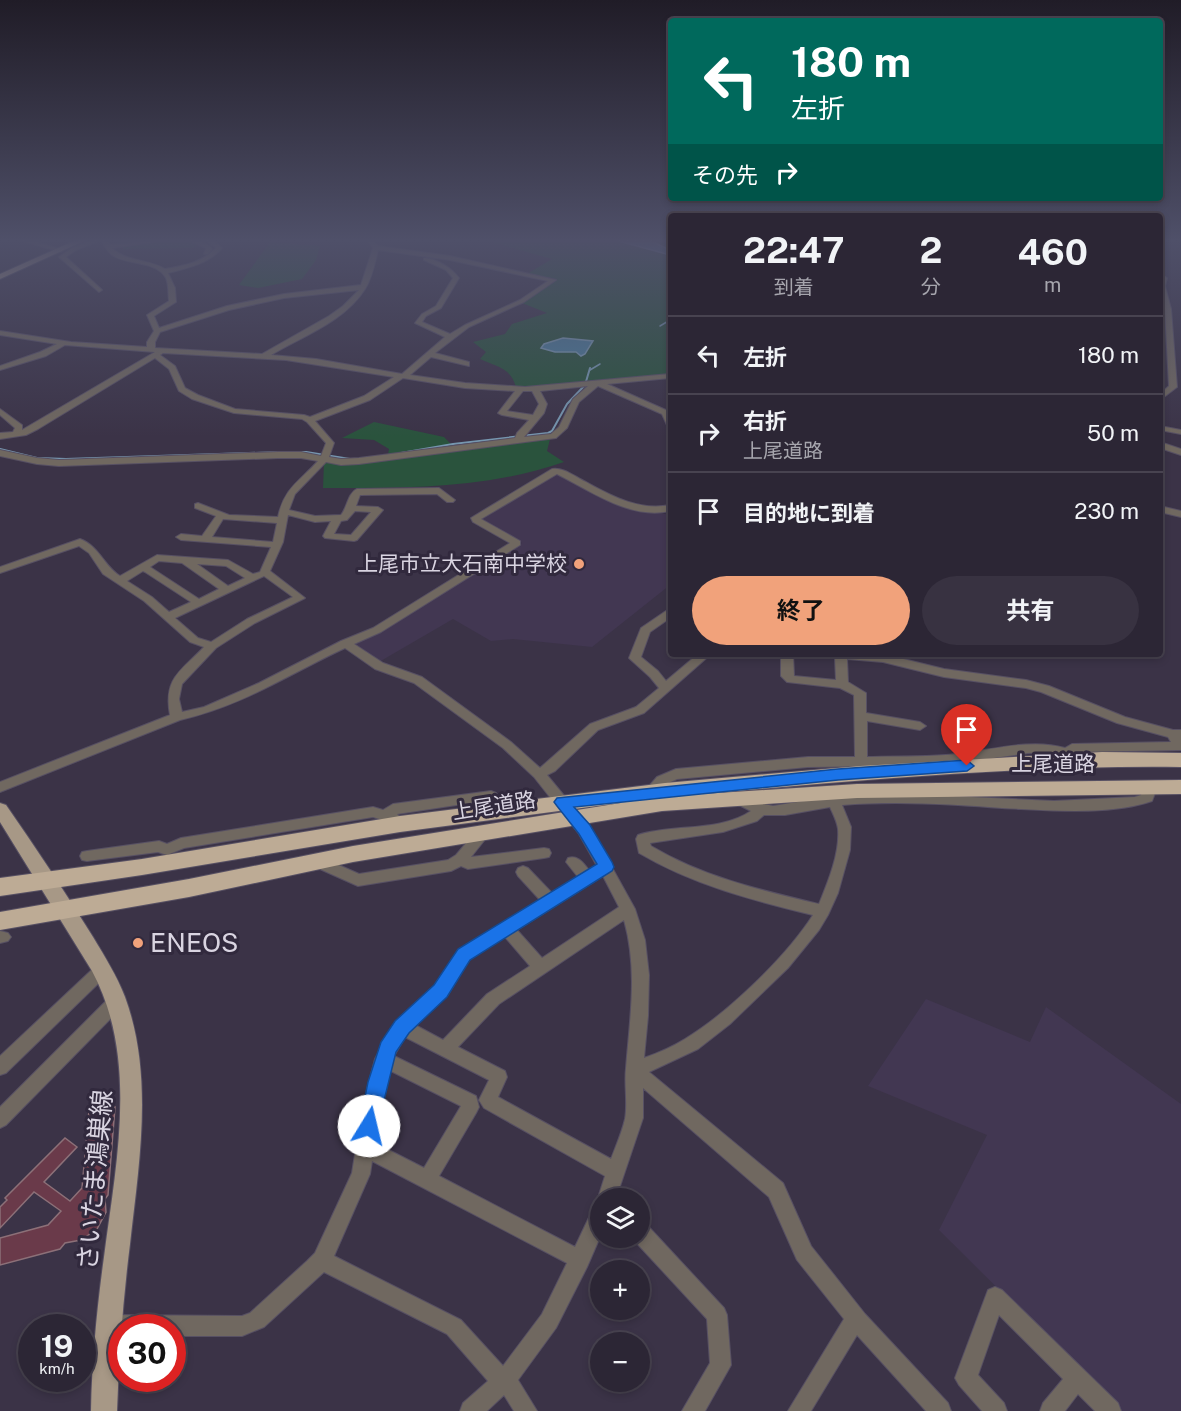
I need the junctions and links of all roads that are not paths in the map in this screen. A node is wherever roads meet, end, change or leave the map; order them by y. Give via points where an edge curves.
1 (166, 306) edge
2 (237, 306) edge
3 (345, 306) edge
4 (440, 306) edge
5 (511, 306) edge
6 (1167, 309) edge
7 (157, 332) junction
8 (0, 333) edge
9 (450, 337) junction
10 (66, 342) junction
11 (156, 353) junction
12 (429, 354) junction
13 (262, 357) junction
14 (466, 364) dead end
15 (0, 368) edge
16 (403, 376) junction
17 (668, 376) edge
18 (596, 383) junction
19 (521, 389) junction
20 (535, 389) junction
21 (1163, 395) edge
22 (0, 411) edge
23 (535, 418) junction
24 (668, 419) edge
25 (310, 420) junction
26 (1163, 429) edge
27 (1181, 432) edge
28 (17, 434) junction
29 (0, 436) edge
30 (519, 440) junction
31 (1163, 446) edge
32 (1181, 452) edge
33 (0, 453) edge
34 (324, 460) junction
35 (450, 500) dead end
36 (198, 506) dead end
37 (350, 508) junction
38 (668, 509) edge
39 (1163, 510) edge
40 (1181, 514) edge
41 (222, 516) junction
42 (284, 516) junction
43 (338, 518) junction
44 (181, 537) dead end
45 (205, 539) junction
46 (277, 545) junction
47 (185, 560) junction
48 (142, 568) junction
49 (0, 570) edge
50 (265, 572) junction
51 (253, 578) junction
52 (120, 581) junction
53 (227, 590) junction
54 (199, 603) junction
55 (668, 614) edge
56 (168, 617) junction
57 (345, 643) junction
58 (212, 646) junction
59 (701, 657) edge
60 (787, 657) edge
61 (835, 657) edge
62 (867, 657) edge
63 (842, 684) junction
64 (665, 688) junction
65 (861, 716) junction
66 (177, 717) junction
67 (920, 726) dead end
68 (1177, 734) edge
69 (1072, 756) junction
70 (1181, 760) edge
71 (861, 761) junction
72 (539, 774) junction
73 (0, 787) edge
74 (1181, 787) edge
75 (1150, 788) junction
76 (651, 792) junction
77 (491, 796) dead end
78 (738, 799) junction
79 (834, 801) junction
80 (0, 809) edge
81 (568, 810) junction
82 (759, 811) junction
83 (392, 820) junction
84 (484, 832) junction
85 (167, 850) junction
86 (544, 853) dead end
87 (87, 856) dead end
88 (461, 859) junction
89 (316, 861) junction
90 (573, 862) dead end
91 (142, 867) junction
92 (606, 867) junction
93 (523, 872) dead end
94 (587, 878) junction
95 (46, 879) junction
96 (0, 887) edge
97 (551, 902) junction
98 (67, 909) junction
99 (628, 909) junction
100 (823, 910) junction
101 (507, 929) junction
102 (1, 932) edge
103 (540, 967) junction
104 (102, 970) junction
105 (116, 1002) junction
106 (402, 1027) junction
107 (446, 1049) junction
108 (383, 1059) junction
109 (0, 1067) edge
110 (634, 1070) junction
111 (0, 1119) edge
112 (366, 1148) junction
113 (617, 1172) junction
114 (427, 1180) junction
115 (611, 1188) edge
116 (590, 1238) edge
117 (650, 1243) edge
118 (322, 1260) junction
119 (580, 1260) junction
120 (109, 1314) edge
121 (856, 1318) junction
122 (108, 1325) edge
123 (186, 1326) edge
124 (1077, 1379) junction
125 (505, 1381) junction
126 (104, 1411) edge
127 (471, 1411) edge
128 (526, 1411) edge
129 (693, 1411) edge
130 (800, 1411) edge
131 (940, 1411) edge
132 (996, 1411) edge
133 (1051, 1411) edge
134 (1110, 1411) edge

1 - 7 street via 150,315
2 - 7 street
3 - 13 street
4 - 9 street via 418,322
5 - 9 street
6 - 21 street via 1173,387
7 - 11 street via 150,342
8 - 10 street
9 - 12 street
10 - 11 street
10 - 15 street
11 - 13 street
11 - 25 street via 172,368 182,389 195,397 234,411
11 - 28 street via 65,411
12 - 14 street
12 - 16 street
13 - 16 street
16 - 19 street
16 - 25 street via 367,398
17 - 18 street
18 - 20 street
18 - 24 street via 620,390 665,413
18 - 30 street via 576,401 557,434
19 - 20 street
19 - 23 street via 502,413
20 - 23 street via 543,404
22 - 28 street via 19,427
23 - 30 street
25 - 34 street via 330,443
26 - 27 street
28 - 29 street
30 - 34 street via 359,461
31 - 32 street
33 - 34 street via 59,463 301,455
34 - 42 street via 290,494
35 - 37 street via 439,491 357,492
36 - 41 street
37 - 43 street via 344,518
37 - 43 street via 378,510 354,538 328,536
38 - 57 street via 620,502 555,471 476,518 517,543 377,630
39 - 40 street
41 - 42 street
41 - 45 street
42 - 43 street
42 - 46 street
44 - 45 street
45 - 46 street
46 - 50 street
47 - 48 street via 157,558
47 - 51 street via 232,564
47 - 53 street
48 - 52 street
48 - 54 street
49 - 52 street via 80,542
50 - 51 street
50 - 58 street via 300,598 251,621
51 - 53 street
52 - 56 street
53 - 54 street
54 - 56 street
55 - 64 street via 645,630 635,658
56 - 58 street via 194,640
57 - 66 street via 263,686 207,710
57 - 72 street via 378,666 418,681
58 - 66 street via 176,683 173,699
59 - 64 street
60 - 63 street via 787,676 791,679
61 - 63 street
62 - 68 street via 1026,684 1121,720
63 - 65 street via 860,693
64 - 72 street via 640,710 594,728
65 - 67 street
65 - 71 street
66 - 73 street
68 - 69 street via 1179,746 1072,748
69 - 70 highway, 上尾道路
69 - 71 street via 1050,748 946,760
69 - 76 highway, 上尾道路
71 - 76 street via 676,774 663,778
72 - 81 street
74 - 75 highway, 上尾道路
75 - 78 highway, 上尾道路 via 947,789
75 - 79 street via 1147,798 1134,802 1046,806 906,798
76 - 81 highway, 上尾道路
77 - 83 street via 393,809
78 - 81 highway, 上尾道路
78 - 82 street
79 - 82 street
79 - 100 street via 845,829
80 - 95 main road, さいたま鴻巣線
81 - 83 highway, 上尾道路
81 - 84 highway, 上尾道路
81 - 92 street
82 - 100 street via 755,817 716,828 643,839 644,849 701,879
83 - 85 street via 373,813 181,843
83 - 91 highway, 上尾道路
84 - 88 street
84 - 89 highway, 上尾道路
85 - 87 street via 159,846
85 - 91 street
86 - 88 street via 468,863
88 - 89 street via 451,865 358,880
89 - 98 highway, 上尾道路
90 - 94 street
91 - 95 highway, 上尾道路
92 - 94 street
92 - 99 street
93 - 97 street
94 - 97 street
95 - 96 highway, 上尾道路
95 - 98 main road, さいたま鴻巣線
97 - 101 street
98 - 102 highway, 上尾道路
98 - 104 main road, さいたま鴻巣線
99 - 103 street
99 - 110 street via 641,975
100 - 110 street via 784,960 717,1027 691,1044
101 - 103 street
101 - 106 street via 464,955 441,991
103 - 107 street via 492,999
104 - 105 main road, さいたま鴻巣線
104 - 109 street
105 - 111 street
105 - 120 main road, さいたま鴻巣線 via 133,1082
106 - 107 street
106 - 108 street
107 - 113 street via 499,1077 490,1102
108 - 112 street
108 - 114 street via 470,1102
110 - 113 street via 634,1118
110 - 121 street via 776,1190 804,1253
112 - 114 street
112 - 118 street via 358,1184
113 - 115 street
114 - 119 street
116 - 119 street
117 - 129 street via 717,1315 721,1365
118 - 123 street via 249,1324
118 - 125 street via 454,1327
119 - 125 street via 549,1321
121 - 130 street
121 - 131 street
122 - 126 main road, さいたま鴻巣線
124 - 132 street via 995,1297 966,1378
124 - 133 street
124 - 134 street
125 - 127 street
125 - 128 street

